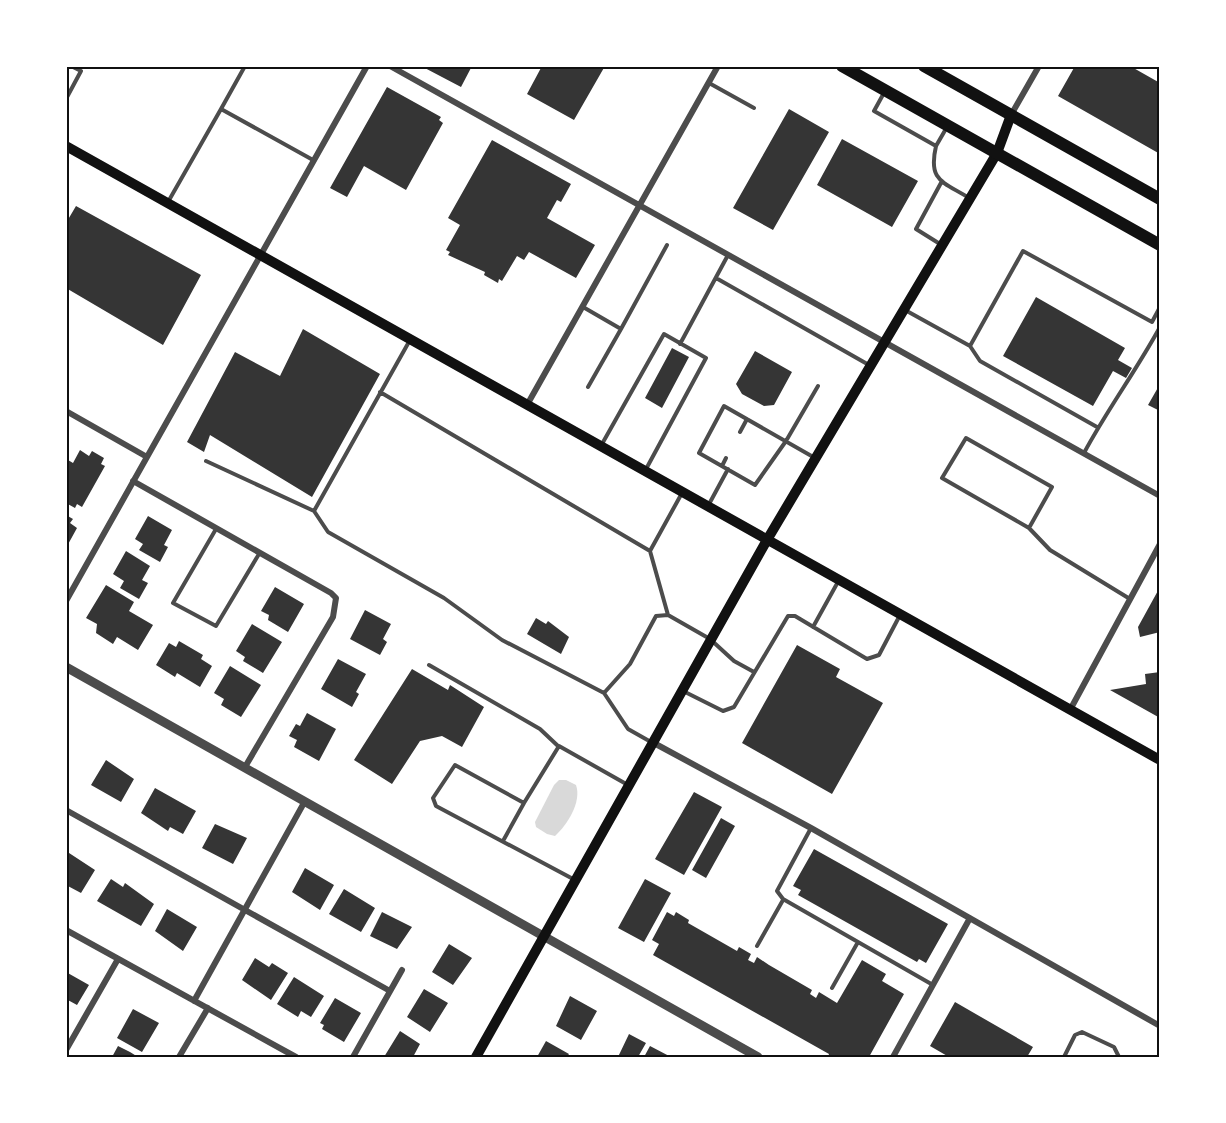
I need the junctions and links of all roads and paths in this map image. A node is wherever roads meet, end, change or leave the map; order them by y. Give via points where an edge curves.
1 (71, 66) edge
2 (245, 66) edge
3 (367, 66) edge
4 (390, 66) edge
5 (718, 66) edge
6 (842, 66) edge
7 (924, 66) edge
8 (1039, 66) edge
9 (709, 82) junction
10 (886, 91) junction
11 (66, 99) edge
12 (754, 108) dead end
13 (221, 109) junction
14 (1011, 115) junction
15 (948, 126) junction
16 (66, 146) edge
17 (936, 146) junction
18 (997, 153) junction
19 (313, 160) junction
20 (942, 181) junction
21 (970, 198) junction
22 (1160, 199) edge
23 (168, 203) junction
24 (639, 204) junction
25 (667, 245) dead end
26 (942, 245) junction
27 (1160, 245) edge
28 (729, 254) junction
29 (261, 255) junction
30 (716, 278) junction
31 (582, 307) junction
32 (1160, 307) edge
33 (904, 309) junction
34 (1152, 322) junction
35 (1160, 327) edge
36 (621, 329) junction
37 (410, 339) junction
38 (885, 342) junction
39 (681, 344) junction
40 (970, 346) junction
41 (870, 366) junction
42 (818, 386) dead end
43 (588, 387) dead end
44 (380, 392) junction
45 (527, 405) junction
46 (66, 411) edge
47 (747, 419) junction
48 (1097, 427) junction
49 (740, 432) dead end
50 (786, 441) junction
51 (600, 447) junction
52 (1083, 453) junction
53 (147, 457) junction
54 (726, 458) dead end
55 (816, 458) junction
56 (206, 461) dead end
57 (722, 466) junction
58 (728, 469) junction
59 (645, 471) junction
60 (133, 481) junction
61 (682, 493) junction
62 (1160, 496) edge
63 (708, 507) junction
64 (314, 511) junction
65 (1029, 528) junction
66 (216, 529) junction
67 (767, 540) junction
68 (1160, 544) edge
69 (650, 551) junction
70 (259, 554) junction
71 (839, 580) junction
72 (1130, 599) junction
73 (66, 601) edge
74 (900, 614) junction
75 (668, 615) junction
76 (813, 627) junction
77 (710, 639) junction
78 (429, 665) dead end
79 (66, 667) edge
80 (754, 672) junction
81 (681, 689) junction
82 (604, 693) junction
83 (1070, 710) junction
84 (651, 742) junction
85 (559, 746) junction
86 (1160, 760) edge
87 (245, 767) junction
88 (628, 785) junction
89 (305, 801) junction
90 (524, 803) junction
91 (66, 810) edge
92 (811, 828) junction
93 (503, 841) junction
94 (575, 881) junction
95 (783, 899) junction
96 (245, 909) junction
97 (970, 918) junction
98 (66, 930) edge
99 (544, 938) junction
100 (858, 942) junction
101 (757, 946) dead end
102 (118, 959) junction
103 (402, 970) dead end
104 (933, 985) junction
105 (832, 988) dead end
106 (390, 991) junction
107 (194, 1001) junction
108 (208, 1008) junction
109 (1160, 1026) edge
110 (67, 1047) edge
111 (179, 1057) edge
112 (296, 1057) edge
113 (353, 1057) edge
114 (476, 1057) edge
115 (758, 1057) edge
116 (893, 1057) edge
117 (1064, 1057) edge
118 (1119, 1057) edge

1 - 11 lane via 81,71
2 - 13 lane
3 - 19 street
4 - 24 street
5 - 9 street
6 - 10 main road
7 - 14 main road
8 - 14 street
9 - 12 lane
9 - 24 street
10 - 15 main road
10 - 17 lane via 874,111
13 - 19 lane
13 - 23 lane
14 - 18 main road
14 - 22 main road
15 - 17 lane
15 - 18 main road
16 - 23 main road
17 - 20 lane via 933,171
18 - 21 main road
18 - 27 main road
19 - 29 street
20 - 21 lane
20 - 26 lane via 916,229
21 - 26 main road
23 - 29 main road
24 - 28 street
24 - 31 street
25 - 36 lane
26 - 33 main road
28 - 30 lane
28 - 38 street
29 - 37 main road
29 - 53 street
30 - 39 lane
30 - 41 lane
31 - 36 lane
31 - 45 street
32 - 34 lane
33 - 38 main road
33 - 40 lane
34 - 35 lane
34 - 40 lane via 1023,250
35 - 48 lane via 1137,370
36 - 43 lane
37 - 44 lane
37 - 45 main road
38 - 41 main road
38 - 52 street
39 - 51 lane via 664,334
39 - 59 lane via 706,358
40 - 48 lane via 980,361
41 - 55 main road
42 - 50 lane
44 - 64 lane
44 - 69 lane
45 - 51 main road
46 - 53 street
47 - 49 lane
47 - 50 lane
47 - 57 lane via 724,406 699,453
48 - 52 lane
50 - 55 lane
50 - 58 lane via 755,485
51 - 59 main road
52 - 62 street
53 - 60 street
54 - 57 lane
55 - 67 main road
56 - 64 lane
57 - 58 lane
58 - 63 lane
59 - 61 main road
60 - 66 street
60 - 73 street
61 - 63 main road
61 - 69 lane
63 - 67 main road
64 - 82 lane via 328,532 444,598 502,639
65 - 65 lane via 942,478 966,438 1052,487
65 - 72 lane via 1050,550
66 - 70 street
66 - 70 lane via 173,603 216,626
67 - 71 main road
67 - 77 main road
68 - 72 street
69 - 75 lane
70 - 87 street via 331,593 336,604 333,617
71 - 74 main road
71 - 76 lane
72 - 83 street
74 - 76 lane via 874,659 867,659
74 - 83 main road
75 - 77 lane
75 - 82 lane via 656,616 630,664
76 - 80 lane via 788,616
77 - 80 lane
77 - 81 main road
78 - 85 lane via 540,729
79 - 87 street
80 - 81 lane via 729,711
81 - 84 main road
82 - 84 lane via 628,729
83 - 86 main road
84 - 88 main road
84 - 92 street
85 - 88 lane
85 - 90 lane
87 - 89 street
88 - 94 main road
89 - 96 street
89 - 99 street
90 - 93 lane
90 - 93 lane via 455,765 433,798 436,806
91 - 96 street
92 - 95 lane via 777,891
92 - 97 street
93 - 94 lane
94 - 99 main road
95 - 100 lane
95 - 101 lane
96 - 106 street
96 - 107 street
97 - 104 street
97 - 109 street
98 - 102 street
99 - 114 main road
99 - 115 street
100 - 104 lane
100 - 105 lane
102 - 107 street
102 - 110 street
103 - 106 street
104 - 116 street
106 - 113 street
107 - 108 street
108 - 111 street
108 - 112 street
117 - 118 lane via 1075,1035 1082,1032 1114,1047

